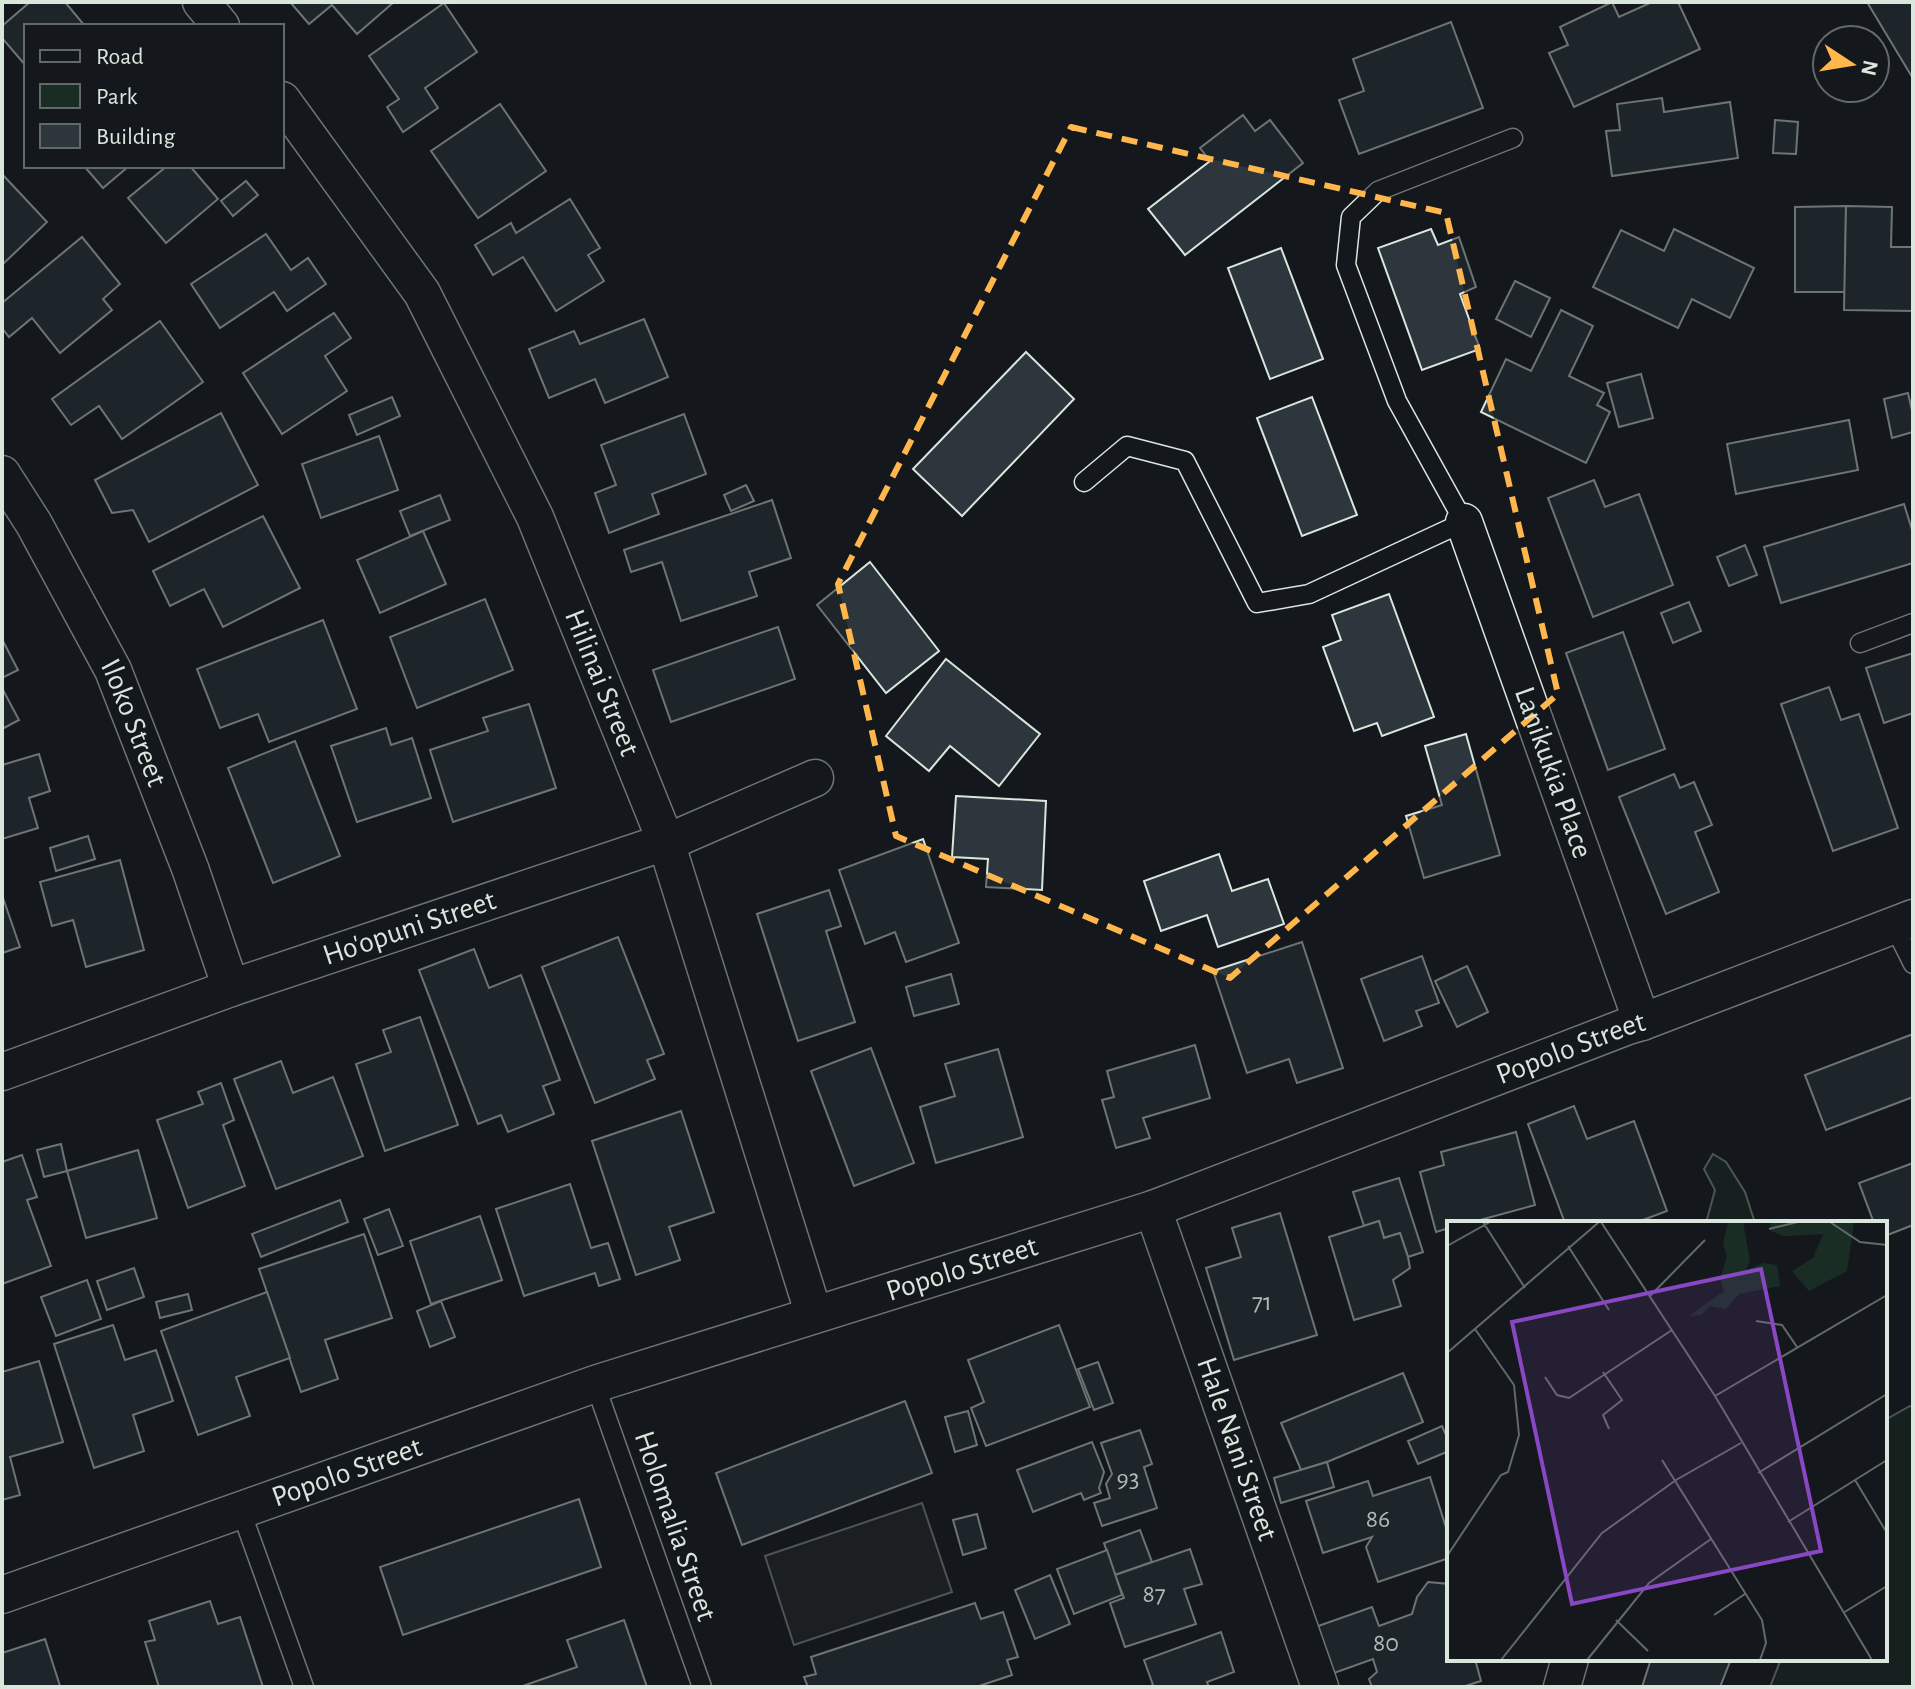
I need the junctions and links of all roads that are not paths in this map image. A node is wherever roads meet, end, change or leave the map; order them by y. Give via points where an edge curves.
1 (201, 2) edge
2 (219, 24) edge
3 (284, 103) edge
4 (1513, 138) dead end
5 (2, 474) edge
6 (1084, 482) dead end
7 (1464, 522) junction
8 (1913, 623) edge
9 (1860, 643) dead end
10 (815, 778) dead end
11 (666, 842) junction
12 (1903, 922) edge
13 (1913, 964) edge
14 (231, 988) junction
15 (1642, 1022) junction
16 (2, 1072) edge
17 (1153, 1209) junction
18 (814, 1315) junction
19 (595, 1384) junction
20 (241, 1511) junction
21 (2, 1595) edge
22 (1569, 1661) edge
23 (304, 1687) edge
24 (702, 1687) edge
25 (1320, 1687) edge
26 (1562, 1687) edge

1 - 2 street
3 - 11 street, Hilinai Street via 422,293 535,517
4 - 7 lane via 1378,191 1351,217 1346,265 1351,279 1397,401
5 - 14 street, Iloko Street via 113,670
6 - 7 lane via 1127,446 1185,461 1257,603 1309,594
7 - 15 street, Lanikukia Place
8 - 9 lane
10 - 11 street, Ho'opuni Street
11 - 14 street, Ho'opuni Street
11 - 18 street, Hilinai Street
12 - 13 lane
12 - 15 street, Popolo Street
14 - 16 street, Ho'opuni Street
15 - 17 street, Popolo Street
17 - 18 street, Popolo Street
17 - 25 street, Hale Nani Street
18 - 19 street, Popolo Street
19 - 20 street, Popolo Street
19 - 24 lane, Holomalia Street
20 - 21 street, Popolo Street
20 - 23 lane
22 - 26 street

